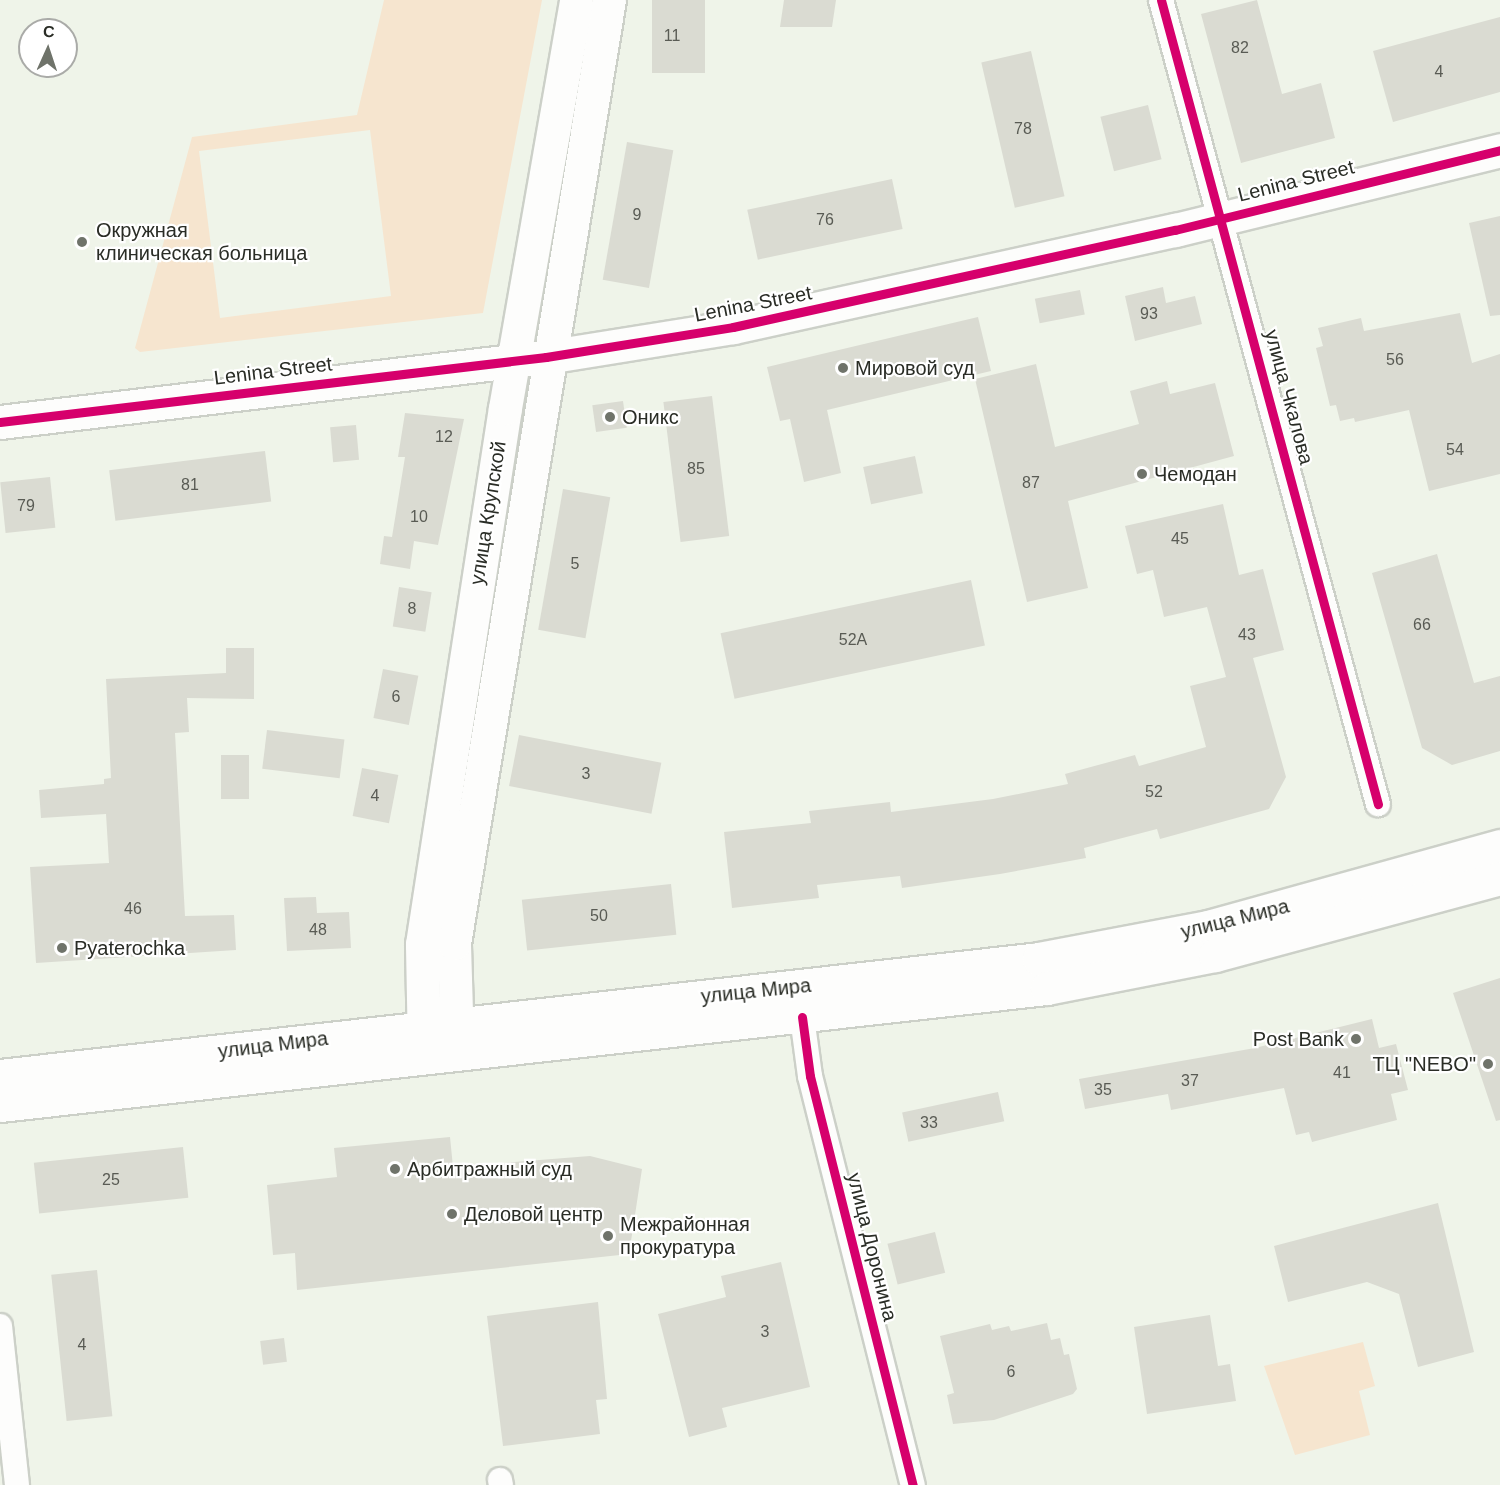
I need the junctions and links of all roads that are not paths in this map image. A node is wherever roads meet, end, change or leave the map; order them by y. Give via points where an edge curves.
1 (576, 0) edge
2 (609, 0) edge
3 (1161, 0) edge
4 (1500, 150) edge
5 (1223, 218) junction
6 (546, 357) junction
7 (513, 361) junction
8 (0, 422) edge
9 (1378, 804) dead end
10 (1500, 846) edge
11 (1500, 878) edge
12 (1389, 894) junction
13 (800, 1001) junction
14 (456, 1039) junction
15 (424, 1043) junction
16 (0, 1076) edge
17 (0, 1105) edge
18 (0, 1326) edge
19 (17, 1485) edge
20 (913, 1485) edge

1 - 7 main road, улица Крупской
2 - 6 main road, улица Крупской
3 - 5 street, улица Чкалова
4 - 5 main road, Lenina Street
5 - 6 main road, Lenina Street via 733,327
5 - 9 street, улица Чкалова
6 - 7 main road, Lenina Street
6 - 14 main road, улица Крупской via 454,943
7 - 8 main road, Lenina Street
7 - 15 main road, улица Крупской via 422,945
10 - 12 main road, улица Мира
11 - 12 main road, улица Мира
12 - 13 main road, улица Мира via 1146,971
13 - 14 main road, улица Мира
13 - 20 street, улица Доронина via 810,1076
14 - 15 main road, улица Мира
15 - 16 main road, улица Мира
15 - 17 main road, улица Мира
18 - 19 street

